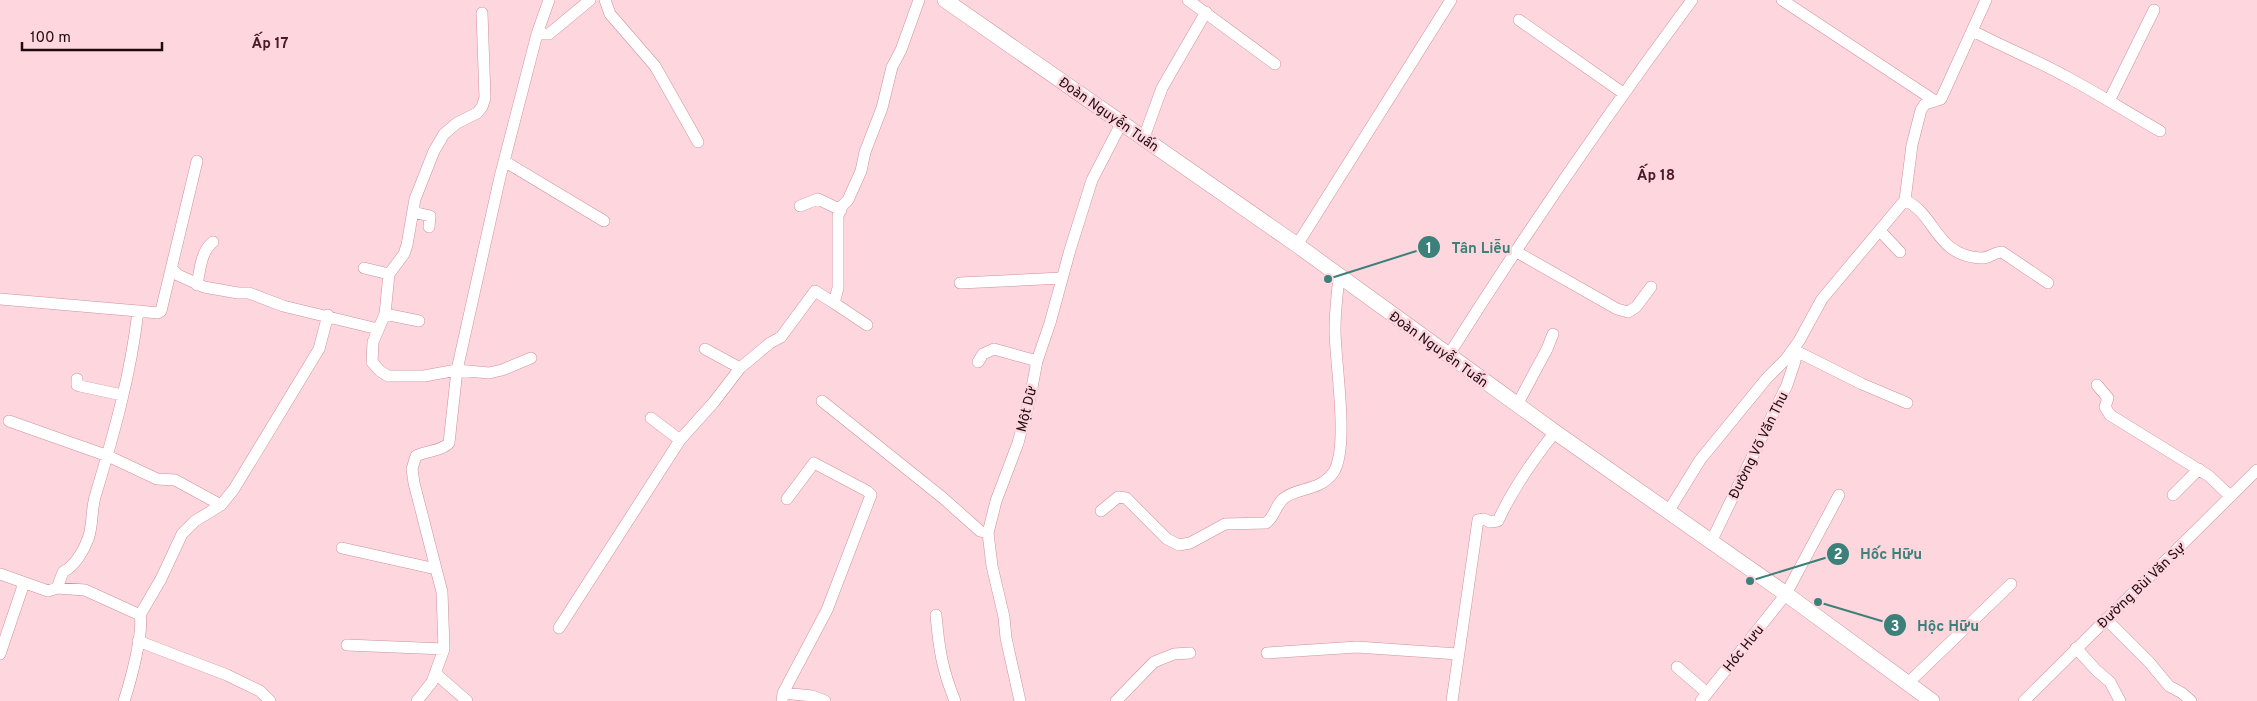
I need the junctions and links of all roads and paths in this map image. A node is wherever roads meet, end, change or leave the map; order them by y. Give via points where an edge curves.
1 (549, 0) edge
2 (590, 0) edge
3 (605, 0) edge
4 (919, 0) edge
5 (945, 0) edge
6 (1188, 0) edge
7 (1451, 0) edge
8 (1692, 0) edge
9 (1782, 0) edge
10 (1986, 0) edge
11 (2154, 10) dead end
12 (1206, 12) junction
13 (482, 13) dead end
14 (1519, 20) dead end
15 (1973, 31) junction
16 (537, 34) junction
17 (1274, 64) dead end
18 (1623, 93) junction
19 (1935, 101) junction
20 (2109, 101) junction
21 (1121, 124) junction
22 (2160, 131) dead end
23 (1143, 140) junction
24 (698, 142) dead end
25 (197, 161) dead end
26 (504, 161) junction
27 (1905, 200) junction
28 (800, 206) dead end
29 (840, 210) junction
30 (412, 212) junction
31 (604, 221) dead end
32 (429, 227) dead end
33 (1880, 231) junction
34 (213, 242) dead end
35 (1297, 246) junction
36 (1515, 251) junction
37 (1900, 252) dead end
38 (364, 268) dead end
39 (172, 269) junction
40 (389, 274) junction
41 (1339, 277) junction
42 (1062, 278) junction
43 (960, 283) dead end
44 (2048, 283) dead end
45 (197, 285) junction
46 (1651, 287) dead end
47 (0, 299) edge
48 (834, 303) junction
49 (138, 311) junction
50 (385, 314) junction
51 (328, 315) junction
52 (419, 321) dead end
53 (867, 325) dead end
54 (378, 329) junction
55 (1553, 334) dead end
56 (1796, 348) junction
57 (705, 349) dead end
58 (1448, 356) junction
59 (531, 358) dead end
60 (1037, 361) junction
61 (978, 362) dead end
62 (740, 368) junction
63 (457, 370) junction
64 (77, 379) dead end
65 (2097, 385) dead end
66 (122, 395) junction
67 (822, 401) dead end
68 (1907, 403) dead end
69 (1517, 405) junction
70 (651, 418) dead end
71 (9, 421) dead end
72 (1555, 432) junction
73 (680, 440) junction
74 (108, 456) junction
75 (2199, 469) junction
76 (2256, 473) edge
77 (1839, 495) dead end
78 (2173, 495) dead end
79 (2230, 496) junction
80 (787, 499) dead end
81 (221, 505) junction
82 (1101, 511) dead end
83 (1668, 512) junction
84 (988, 533) junction
85 (1712, 542) junction
86 (342, 548) dead end
87 (436, 569) junction
88 (0, 574) edge
89 (24, 583) junction
90 (2011, 584) dead end
91 (57, 588) junction
92 (1786, 594) junction
93 (140, 615) junction
94 (936, 615) dead end
95 (2106, 620) junction
96 (558, 628) dead end
97 (138, 641) junction
98 (347, 645) dead end
99 (2076, 648) junction
100 (444, 649) junction
101 (1190, 653) dead end
102 (1266, 653) dead end
103 (0, 654) edge
104 (1458, 654) junction
105 (1676, 667) dead end
106 (435, 673) junction
107 (1907, 684) junction
108 (783, 697) edge
109 (1704, 697) edge
110 (124, 701) edge
111 (270, 701) edge
112 (417, 701) edge
113 (467, 701) edge
114 (825, 701) edge
115 (955, 701) edge
116 (1020, 701) edge
117 (1116, 701) edge
118 (1452, 701) edge
119 (1932, 701) edge
120 (2024, 701) edge
121 (2120, 701) edge
122 (2191, 701) edge

1 - 16 street
2 - 16 street via 548,34
3 - 24 street via 610,14 655,66
4 - 29 street via 892,66 862,170
5 - 21 main road, Đoàn Nguyễn Tuấn
6 - 12 street
7 - 35 street
8 - 18 street
9 - 19 street
10 - 15 street
11 - 20 street
12 - 17 street
12 - 23 street via 1162,88
13 - 30 street via 482,107 444,134 421,181
14 - 18 street
15 - 19 street via 1941,99
15 - 20 street via 2032,58
16 - 26 street
18 - 36 street
19 - 27 street via 1925,104 1920,110
20 - 22 street
21 - 23 main road, Đoàn Nguyễn Tuấn
21 - 42 street, Một Dữ via 1092,180
23 - 35 main road, Đoàn Nguyễn Tuấn
25 - 39 street
26 - 31 street
26 - 63 street
27 - 33 street
27 - 44 street via 1957,252 1983,258 2002,252
28 - 29 street via 818,199
29 - 48 street via 837,224 838,288
30 - 32 street via 430,216
30 - 40 street via 404,254
33 - 37 street
33 - 56 street via 1822,299
34 - 45 street via 204,253
35 - 41 main road, Đoàn Nguyễn Tuấn
36 - 46 street via 1617,309 1628,312 1636,307
36 - 58 street
38 - 40 street
39 - 45 street
39 - 49 street via 160,312
40 - 50 street
41 - 58 main road, Đoàn Nguyễn Tuấn
41 - 82 street via 1335,331 1340,381 1340,462 1327,480 1310,490 1285,497 1266,523 1225,524 1210,534 1179,545 1167,539 1126,498 1118,497
42 - 43 street
42 - 60 street, Một Dữ
45 - 51 street via 249,293 283,306
47 - 49 street
48 - 53 street
48 - 62 street via 815,291 781,337
49 - 66 street
50 - 52 street
50 - 54 street
51 - 54 street
51 - 81 street via 314,357
54 - 63 street via 373,342 372,362 384,374 424,376
55 - 69 street
56 - 68 street via 1862,384
56 - 83 street via 1700,460
56 - 85 street, Đường Võ Văn Thu via 1787,385
57 - 62 street
58 - 69 main road, Đoàn Nguyễn Tuấn
59 - 63 street via 489,373
60 - 61 street via 994,349 987,351
60 - 84 street, Một Dữ via 1018,443 996,501
62 - 73 street
63 - 87 street via 449,443 446,447 416,456 412,469
64 - 66 street via 77,385
65 - 75 street via 2108,398 2105,407 2110,415
66 - 74 street
67 - 84 street via 980,531
69 - 72 main road, Đoàn Nguyễn Tuấn
70 - 73 street
71 - 74 street
72 - 83 main road, Đoàn Nguyễn Tuấn
72 - 104 street via 1529,465 1498,521 1478,520
73 - 96 street
74 - 81 street via 157,478 175,480
74 - 91 street via 93,505 89,536 79,556 63,572
75 - 78 street
75 - 79 street
76 - 79 street, Đường Bùi Văn Sự
77 - 92 street, Hóc Hưu
79 - 95 street, Đường Bùi Văn Sự
80 - 108 street via 814,463 871,496 827,610
81 - 93 street via 195,521 182,534
83 - 85 main road, Đoàn Nguyễn Tuấn
84 - 116 street, Một Dữ
85 - 92 main road, Đoàn Nguyễn Tuấn
86 - 87 street
87 - 100 street via 442,592
88 - 89 street
89 - 91 street via 48,591
89 - 103 street
90 - 107 street
91 - 93 street via 85,590
92 - 107 main road, Đoàn Nguyễn Tuấn
92 - 109 street, Hóc Hưu
93 - 97 street
94 - 115 street via 939,656
95 - 99 street, Đường Bùi Văn Sự
95 - 122 street via 2169,686
97 - 110 street
97 - 111 street via 227,675 260,691
98 - 100 street
99 - 120 street, Đường Bùi Văn Sự
99 - 121 street via 2110,682
100 - 106 street
101 - 117 street via 1174,654 1154,662
102 - 104 street via 1357,647
104 - 118 street
105 - 109 street
106 - 112 street
106 - 113 street
107 - 119 main road, Đoàn Nguyễn Tuấn
108 - 114 street via 812,696

